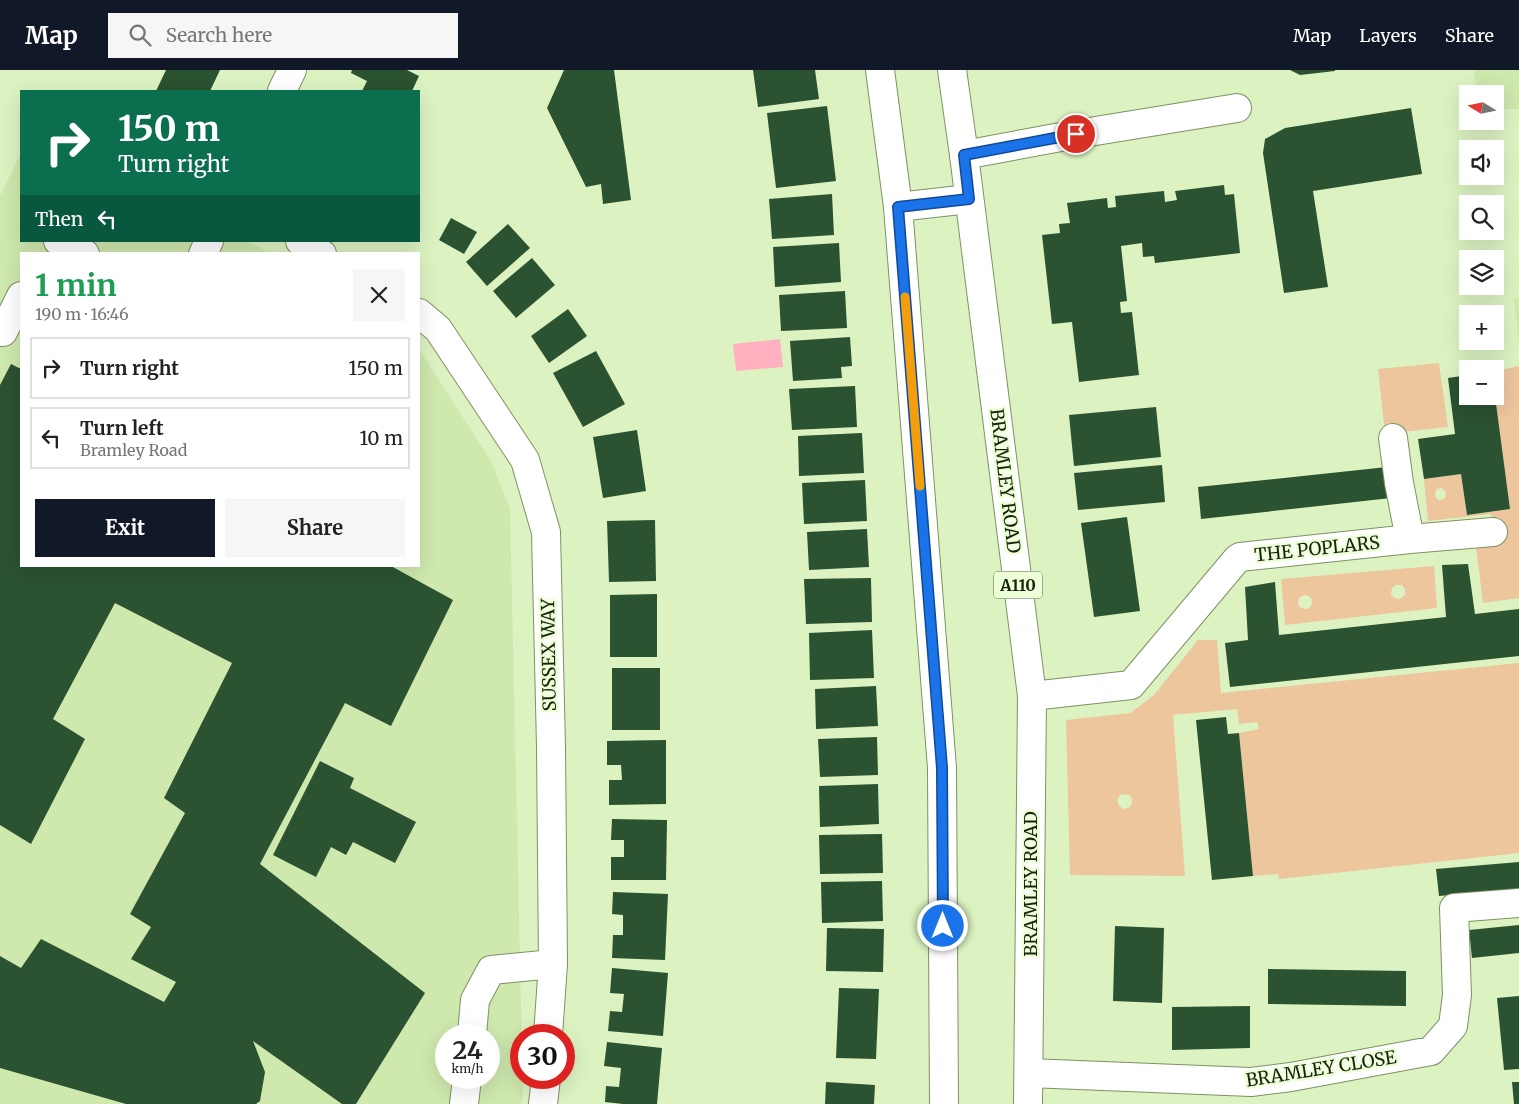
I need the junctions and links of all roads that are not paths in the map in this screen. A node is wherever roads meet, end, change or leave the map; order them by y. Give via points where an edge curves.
1 (292, 70) edge
2 (880, 70) edge
3 (952, 70) edge
4 (282, 90) edge
5 (1237, 108) dead end
6 (964, 155) junction
7 (969, 199) junction
8 (898, 207) junction
9 (51, 242) edge
10 (60, 242) edge
11 (302, 242) edge
12 (44, 252) edge
13 (81, 252) edge
14 (319, 252) edge
15 (20, 298) edge
16 (420, 313) edge
17 (3, 332) dead end
18 (1393, 438) dead end
19 (1493, 532) dead end
20 (1410, 539) junction
21 (1032, 696) junction
22 (1519, 903) edge
23 (553, 964) junction
24 (473, 1024) edge
25 (549, 1024) edge
26 (1029, 1073) junction
27 (466, 1089) edge
28 (545, 1089) edge
29 (1252, 1093) edge
30 (464, 1104) edge
31 (543, 1104) edge
32 (944, 1104) edge
33 (1028, 1104) edge

1 - 4 street
2 - 8 street
3 - 6 street, BRAMLEY ROAD / A110
5 - 6 street
6 - 7 street, BRAMLEY ROAD / A110
7 - 8 street
7 - 21 street, BRAMLEY ROAD / A110
8 - 32 street via 942,768
9 - 12 street
10 - 13 street
11 - 14 street
15 - 17 street
16 - 23 street, SUSSEX WAY via 438,328 525,460 546,532
18 - 20 street
19 - 20 street, THE POPLARS
20 - 21 street, THE POPLARS via 1237,559 1131,685
21 - 26 street, BRAMLEY ROAD / A110
22 - 29 street, BRAMLEY CLOSE via 1454,908 1457,995 1453,1026 1431,1052 1291,1077
23 - 24 street via 491,970 475,1000
23 - 25 street, SUSSEX WAY
26 - 29 street, BRAMLEY CLOSE
26 - 33 street, BRAMLEY ROAD / A110
27 - 30 street
28 - 31 street

